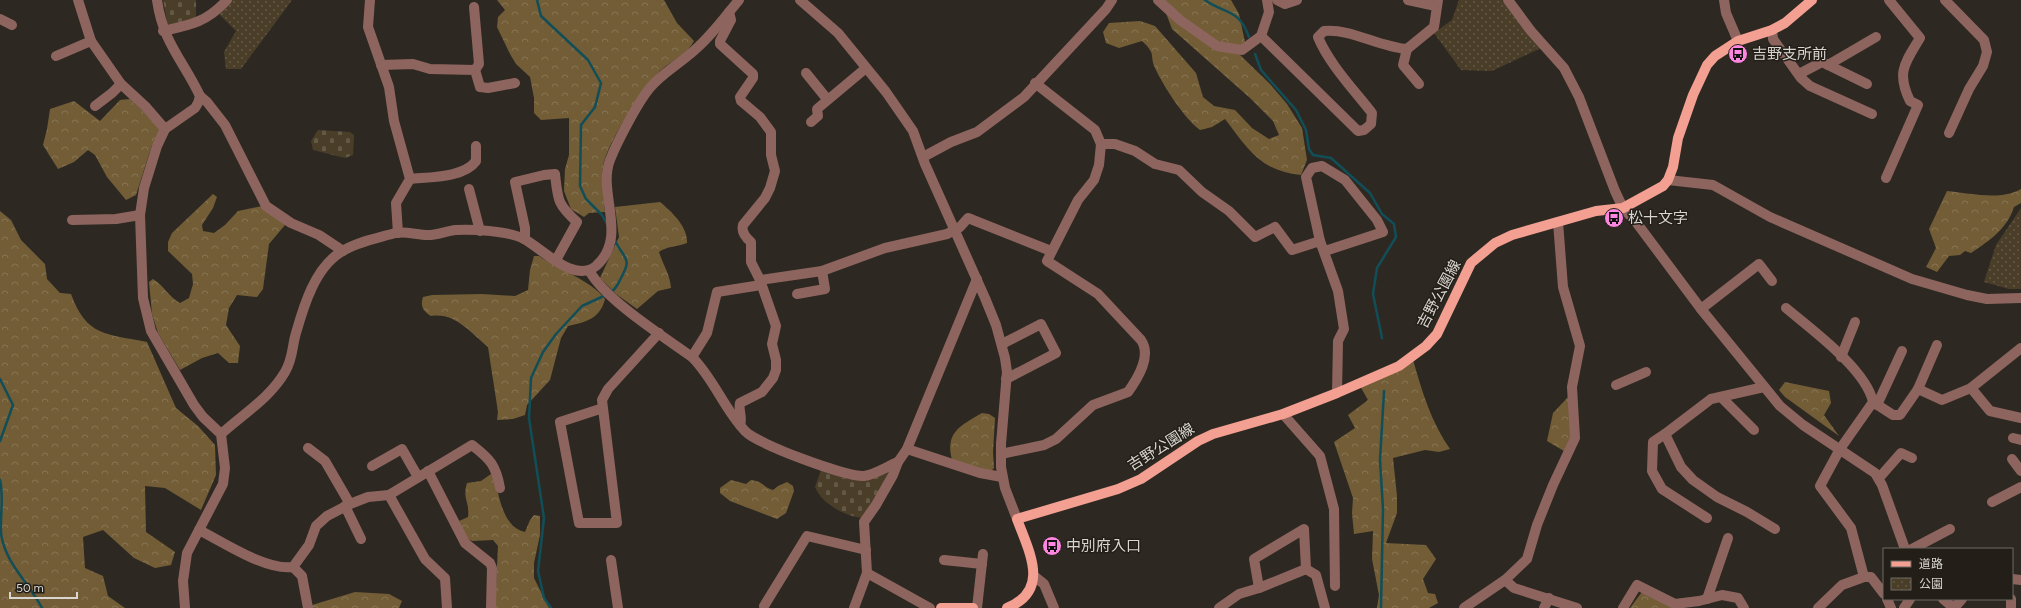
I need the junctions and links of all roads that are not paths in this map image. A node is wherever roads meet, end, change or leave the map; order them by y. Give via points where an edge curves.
1 (78, 0) edge
2 (157, 0) edge
3 (227, 0) edge
4 (370, 0) edge
5 (739, 0) edge
6 (1112, 0) edge
7 (1158, 0) edge
8 (1268, 0) edge
9 (1277, 0) edge
10 (1297, 0) edge
11 (1408, 0) edge
12 (1508, 0) edge
13 (1724, 0) edge
14 (1812, 0) edge
15 (1889, 0) edge
16 (1945, 0) edge
17 (803, 1) edge
18 (1437, 3) edge
19 (474, 7) dead end
20 (729, 12) junction
21 (0, 19) edge
22 (12, 25) dead end
23 (1772, 30) junction
24 (164, 31) junction
25 (1262, 36) junction
26 (1876, 37) dead end
27 (91, 40) junction
28 (1738, 41) junction
29 (1408, 49) junction
30 (56, 56) dead end
31 (381, 65) junction
32 (1828, 65) junction
33 (866, 68) junction
34 (475, 70) junction
35 (806, 73) dead end
36 (1799, 74) junction
37 (515, 83) dead end
38 (1035, 83) junction
39 (120, 84) junction
40 (1420, 84) dead end
41 (1867, 84) dead end
42 (200, 96) junction
43 (827, 99) junction
44 (95, 106) dead end
45 (1872, 114) dead end
46 (811, 122) dead end
47 (166, 129) junction
48 (1949, 133) dead end
49 (1101, 144) junction
50 (476, 146) dead end
51 (923, 157) junction
52 (1886, 178) dead end
53 (410, 179) junction
54 (1668, 180) junction
55 (469, 189) dead end
56 (1623, 208) junction
57 (140, 215) junction
58 (72, 220) dead end
59 (1558, 222) junction
60 (954, 230) junction
61 (480, 231) junction
62 (398, 233) junction
63 (525, 239) junction
64 (1323, 246) junction
65 (343, 251) junction
66 (1051, 251) junction
67 (556, 260) junction
68 (588, 270) junction
69 (822, 271) junction
70 (977, 279) junction
71 (1772, 281) dead end
72 (760, 282) junction
73 (797, 294) dead end
74 (2021, 298) edge
75 (1786, 308) dead end
76 (1701, 309) junction
77 (1855, 322) dead end
78 (659, 333) junction
79 (1002, 344) junction
80 (1937, 345) dead end
81 (2021, 348) edge
82 (1902, 351) dead end
83 (692, 357) junction
84 (1841, 357) junction
85 (1646, 372) dead end
86 (1006, 379) junction
87 (1616, 385) dead end
88 (1764, 387) junction
89 (1918, 388) junction
90 (1971, 388) junction
91 (1337, 393) junction
92 (1721, 397) junction
93 (1875, 403) junction
94 (603, 408) junction
95 (1283, 414) junction
96 (2021, 418) edge
97 (740, 425) junction
98 (1754, 430) dead end
99 (221, 434) junction
100 (1665, 434) junction
101 (308, 448) dead end
102 (907, 449) junction
103 (1840, 449) junction
104 (1001, 454) junction
105 (1912, 458) dead end
106 (2012, 459) dead end
107 (898, 462) junction
108 (372, 466) dead end
109 (428, 471) junction
110 (2021, 471) edge
111 (418, 477) junction
112 (1002, 477) junction
113 (1879, 478) junction
114 (2021, 487) edge
115 (500, 488) dead end
116 (389, 495) junction
117 (1992, 502) dead end
118 (347, 505) junction
119 (1707, 518) dead end
120 (1017, 520) junction
121 (1775, 529) dead end
122 (1950, 529) dead end
123 (199, 530) junction
124 (1728, 538) dead end
125 (361, 539) dead end
126 (1904, 548) edge
127 (1914, 548) edge
128 (866, 550) junction
129 (611, 560) dead end
130 (944, 560) dead end
131 (293, 566) junction
132 (1306, 569) junction
133 (867, 573) junction
134 (1034, 576) junction
135 (1864, 577) junction
136 (1505, 580) junction
137 (1335, 586) dead end
138 (1259, 588) junction
139 (1883, 593) edge
140 (1549, 598) junction
141 (1707, 599) junction
142 (1944, 600) edge
143 (1961, 600) edge
144 (764, 606) dead end
145 (1469, 607) edge
146 (185, 608) edge
147 (308, 608) edge
148 (447, 608) edge
149 (491, 608) edge
150 (618, 608) edge
151 (854, 608) edge
152 (930, 608) edge
153 (941, 608) edge
154 (972, 608) edge
155 (977, 608) edge
156 (1007, 608) edge
157 (1054, 608) edge
158 (1219, 608) edge
159 (1325, 608) edge
160 (1544, 608) edge
161 (1577, 608) edge
162 (1623, 608) edge
163 (1744, 608) edge
164 (1818, 608) edge
165 (1954, 608) edge

1 - 27 street
2 - 24 street
3 - 24 street via 208,17 193,25
4 - 31 street via 368,27
5 - 20 street
6 - 38 street
7 - 25 street via 1180,20 1217,46 1242,50
8 - 25 street via 1269,12
9 - 10 street via 1286,4
11 - 18 street
12 - 56 street via 1564,68 1579,97
13 - 28 street via 1726,13
14 - 23 main road via 1785,23
15 - 52 street via 1920,38 1903,67 1902,79 1910,101 1918,105
16 - 48 street via 1984,40 1987,52 1983,66 1969,89
17 - 33 street via 838,33
18 - 29 street via 1434,27
19 - 34 street via 479,64
20 - 68 street via 704,41 665,73 649,88 642,99 607,167 612,222 609,248 600,261
20 - 72 street via 731,20 720,44 753,74 740,97 741,101 766,123 773,138 771,155 775,171 770,188 742,229 744,236 751,242 751,262
21 - 22 street
23 - 28 main road
23 - 36 street via 1773,39
24 - 42 street via 176,57
25 - 29 street via 1358,131 1371,124 1372,113 1321,45 1318,37 1324,31 1334,30 1380,45
26 - 32 street
27 - 30 street
27 - 39 street
28 - 54 main road via 1715,56 1704,71 1687,109
29 - 40 street via 1403,65
31 - 34 street via 413,64 430,69
31 - 53 street via 389,87 394,122
32 - 36 street via 1822,62
32 - 41 street
33 - 43 street
33 - 51 street via 899,109 913,131
34 - 37 street via 480,87
35 - 43 street
36 - 45 street via 1810,86
38 - 49 street via 1095,130
38 - 51 street via 1024,97 977,132
39 - 44 street
39 - 47 street
42 - 47 street via 194,108
42 - 65 street via 225,125 266,206 291,223 320,235
43 - 46 street via 817,109 818,116
47 - 57 street via 157,146 144,188
49 - 64 street via 1115,144 1135,151 1154,164 1179,170 1202,192 1230,211 1255,236 1275,227 1292,250
49 - 66 street via 1099,165 1094,180 1078,200
50 - 53 street via 476,161 468,169 442,176
51 - 60 street
53 - 62 street via 396,203
54 - 56 main road, 吉野公園線 via 1655,192
54 - 74 street via 1713,185 1770,217 1912,279 1987,299
55 - 61 street
56 - 59 main road, 吉野公園線 via 1596,211
56 - 76 street
57 - 58 street via 116,219
57 - 99 street via 143,298 151,331 194,405
59 - 91 main road, 吉野公園線 via 1512,235 1487,250 1471,263 1440,329 1426,346 1399,366
59 - 136 street via 1563,287 1580,346 1572,387 1575,438 1553,485 1527,559
60 - 66 street via 968,218
60 - 69 street via 947,234 885,248
60 - 70 street
61 - 62 street via 455,230 428,235
61 - 63 street via 511,234
62 - 65 street
63 - 67 street
63 - 67 street via 515,182 555,174 558,200 562,208 577,222
64 - 64 street via 1383,232 1377,220 1345,180 1322,166 1312,168 1306,177
64 - 91 street via 1338,291 1344,329 1338,341
65 - 99 street via 323,269 310,295 295,334 290,362 281,379 270,392
66 - 104 street via 1047,262 1098,294 1141,340 1146,354 1128,392 1093,405 1056,439 1044,445
67 - 68 street via 578,271
68 - 78 street via 594,281
69 - 72 street
69 - 73 street via 825,289
70 - 79 street
70 - 102 street
71 - 76 street via 1759,264
72 - 83 street via 717,292 707,333
72 - 97 street via 776,326 772,344 776,370 762,392 740,403
75 - 84 street
76 - 88 street
77 - 84 street
78 - 83 street
78 - 94 street via 608,389 602,400
79 - 86 street
79 - 86 street via 1041,324 1056,353
80 - 89 street
81 - 90 street
82 - 93 street
83 - 97 street
84 - 93 street via 1860,376
85 - 87 street
86 - 104 street
88 - 92 street
88 - 103 street via 1780,406
89 - 90 street via 1942,400
89 - 93 street via 1900,415 1893,415
90 - 96 street via 1990,411
91 - 95 main road, 吉野公園線
92 - 98 street
92 - 100 street via 1711,399
93 - 103 street
94 - 94 street via 617,523 579,523 560,422
95 - 120 main road, 吉野公園線 via 1208,436 1141,479 1118,489
95 - 137 street via 1320,456 1334,509
97 - 107 street via 752,438 847,474 865,476
99 - 123 street via 225,468 223,484
100 - 119 street via 1653,442 1652,471 1662,489
100 - 121 street via 1681,467 1693,480 1717,497
101 - 118 street via 326,461
102 - 107 street
102 - 112 street via 980,473
103 - 113 street
103 - 135 street via 1820,486 1851,528
104 - 112 street
105 - 113 street via 1901,453
106 - 110 street
107 - 128 street via 876,505 864,522
108 - 111 street via 402,449
109 - 111 street
109 - 115 street via 472,445 487,456 498,472
109 - 149 street via 465,543 490,563
111 - 116 street
112 - 120 street
113 - 126 street
114 - 117 street
116 - 118 street via 368,497
116 - 148 street via 425,559 445,578
118 - 125 street
118 - 131 street via 327,516 316,526 309,545
120 - 134 main road via 1034,566
122 - 127 street
123 - 131 street via 255,559 281,567
123 - 146 street via 187,553 183,595
124 - 141 street
128 - 133 street
128 - 144 street via 807,536
129 - 150 street
130 - 155 street via 982,559
131 - 147 street via 302,576
132 - 138 street
132 - 138 street via 1304,529 1254,559
132 - 159 street via 1316,575
133 - 151 street
133 - 152 street
134 - 156 main road via 1027,593
134 - 157 street via 1044,584
135 - 139 street via 1871,578
135 - 164 street via 1842,585
136 - 140 street via 1514,588
136 - 145 street
138 - 158 street via 1239,594
140 - 160 street
140 - 161 street
141 - 162 street via 1675,604 1637,585
141 - 163 street via 1722,595 1731,596 1738,598
142 - 165 street
143 - 165 street
153 - 154 main road

